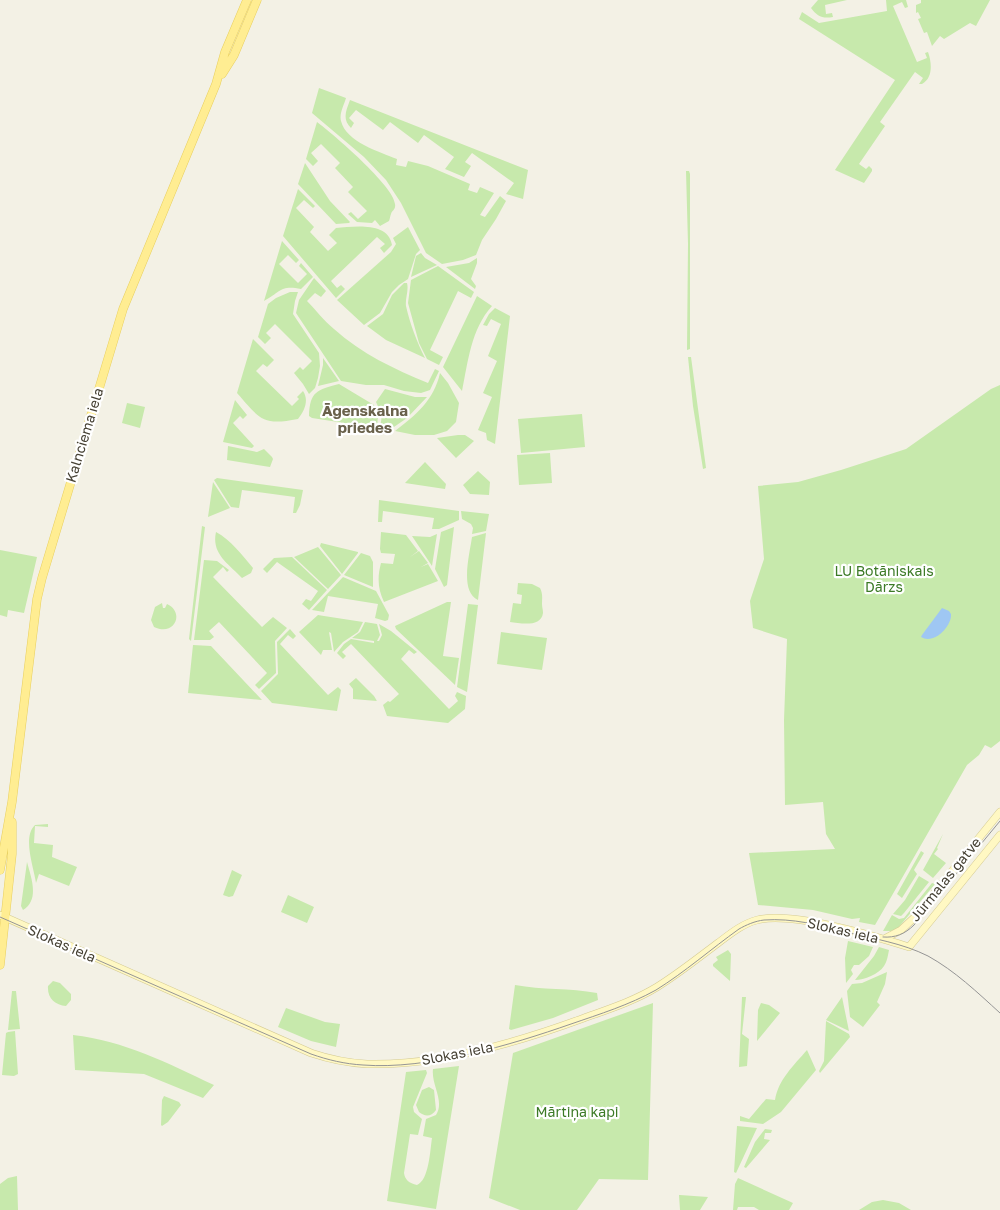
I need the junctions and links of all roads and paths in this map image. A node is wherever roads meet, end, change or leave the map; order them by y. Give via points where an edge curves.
1 (247, 0) edge
2 (257, 0) edge
3 (216, 84) junction
4 (12, 802) junction
5 (1000, 812) edge
6 (1000, 835) edge
7 (0, 870) edge
8 (3, 917) edge
9 (884, 939) junction
10 (908, 947) joint
11 (0, 965) edge

1 - 3 main road, Kalnciema iela
2 - 3 main road, Kalnciema iela via 234,55
3 - 4 main road, Kalnciema iela via 128,295 58,523 37,599
4 - 7 main road, Kalnciema iela
4 - 8 main road, Kalnciema iela via 12,854
5 - 9 main road, Jūrmalas gatve via 915,917
6 - 10 main road, Jūrmalas gatve
8 - 9 main road, Slokas iela via 300,1049 365,1064 391,1064 467,1052 595,1014 654,989 743,925 758,919 816,922
8 - 11 main road, Kalnciema iela
9 - 10 main road, Slokas iela

